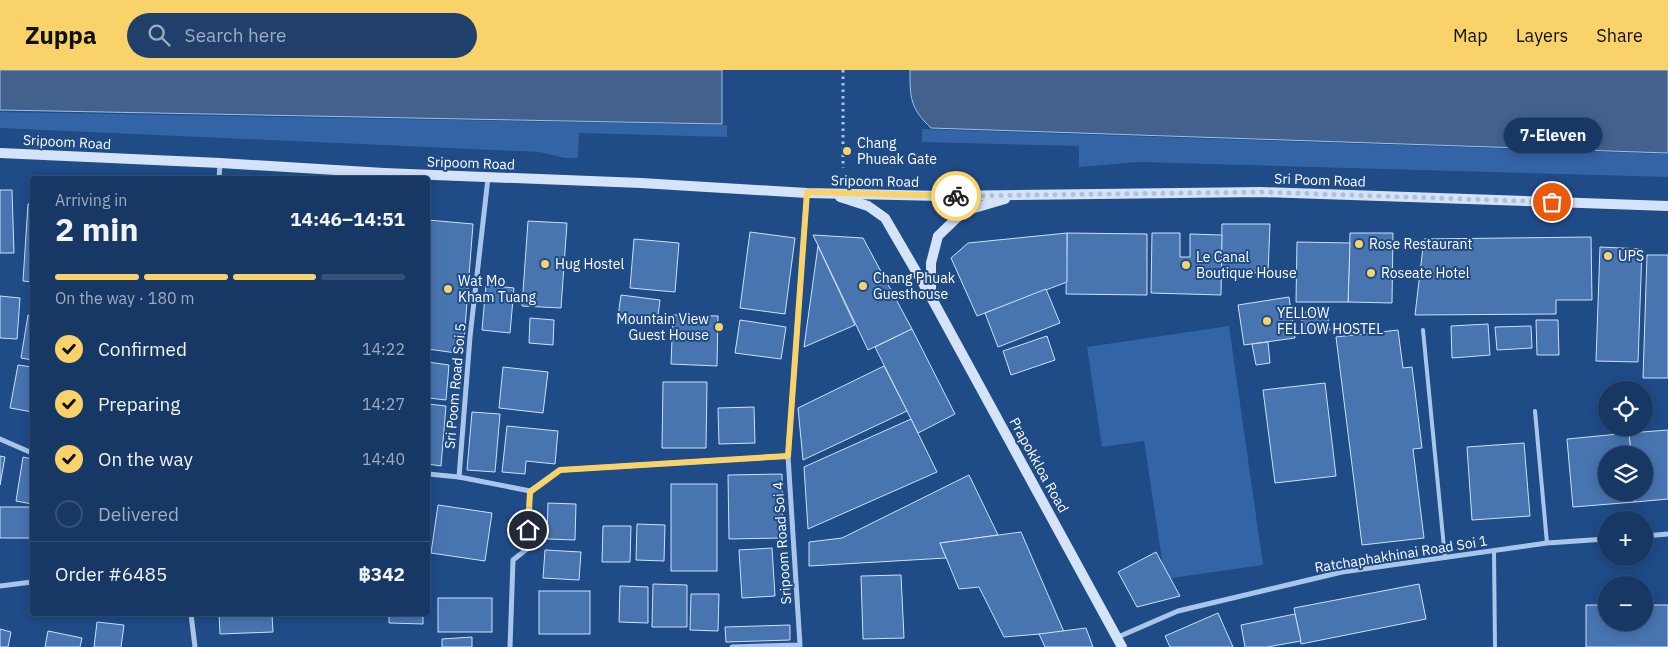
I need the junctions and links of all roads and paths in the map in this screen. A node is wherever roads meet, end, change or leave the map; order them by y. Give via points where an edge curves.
1 (843, 70) edge
2 (0, 153) edge
3 (220, 163) junction
4 (843, 168) dead end
5 (219, 176) edge
6 (383, 176) edge
7 (430, 176) edge
8 (488, 177) junction
9 (807, 192) junction
10 (1015, 196) junction
11 (1668, 206) edge
12 (931, 297) junction
13 (1423, 330) dead end
14 (1536, 411) dead end
15 (0, 439) edge
16 (30, 452) edge
17 (788, 456) junction
18 (430, 474) edge
19 (459, 477) junction
20 (530, 492) junction
21 (1668, 534) edge
22 (1653, 535) edge
23 (1598, 540) edge
24 (1547, 543) junction
25 (1494, 550) junction
26 (1445, 558) junction
27 (30, 582) edge
28 (0, 586) edge
29 (192, 616) edge
30 (1118, 637) junction
31 (195, 647) edge
32 (510, 647) edge
33 (732, 647) edge
34 (1122, 647) edge
35 (1495, 647) edge

1 - 4 path
2 - 3 main road, Sripoom Road
3 - 5 street
3 - 6 main road, Sripoom Road
7 - 8 main road, Sripoom Road
8 - 9 main road, Sripoom Road
8 - 19 street, Sri Poom Road Soi 5 via 470,337
9 - 10 main road, Sri Poom Road
9 - 12 main road, Prapokkloa Road via 868,206 885,218
9 - 17 street, Sripoom Road Soi 4
10 - 11 main road, Sri Poom Road via 1261,192
10 - 12 main road, Prapokkloa Road via 964,212 938,236 931,263
12 - 30 main road, Prapokkloa Road
13 - 26 lane
14 - 24 lane
15 - 16 street
17 - 20 street via 560,470
17 - 33 street, Sripoom Road Soi 4 via 800,645
18 - 19 street
19 - 20 street
20 - 32 street via 527,549 513,560
21 - 22 street
23 - 24 street, Ratchaphakhinai Road Soi 1
24 - 25 street, Ratchaphakhinai Road Soi 1
25 - 26 street, Ratchaphakhinai Road Soi 1
25 - 35 lane
26 - 30 street, Ratchaphakhinai Road Soi 1 via 1342,572 1178,611
27 - 28 street
29 - 31 street
30 - 34 main road, Prapokkloa Road

